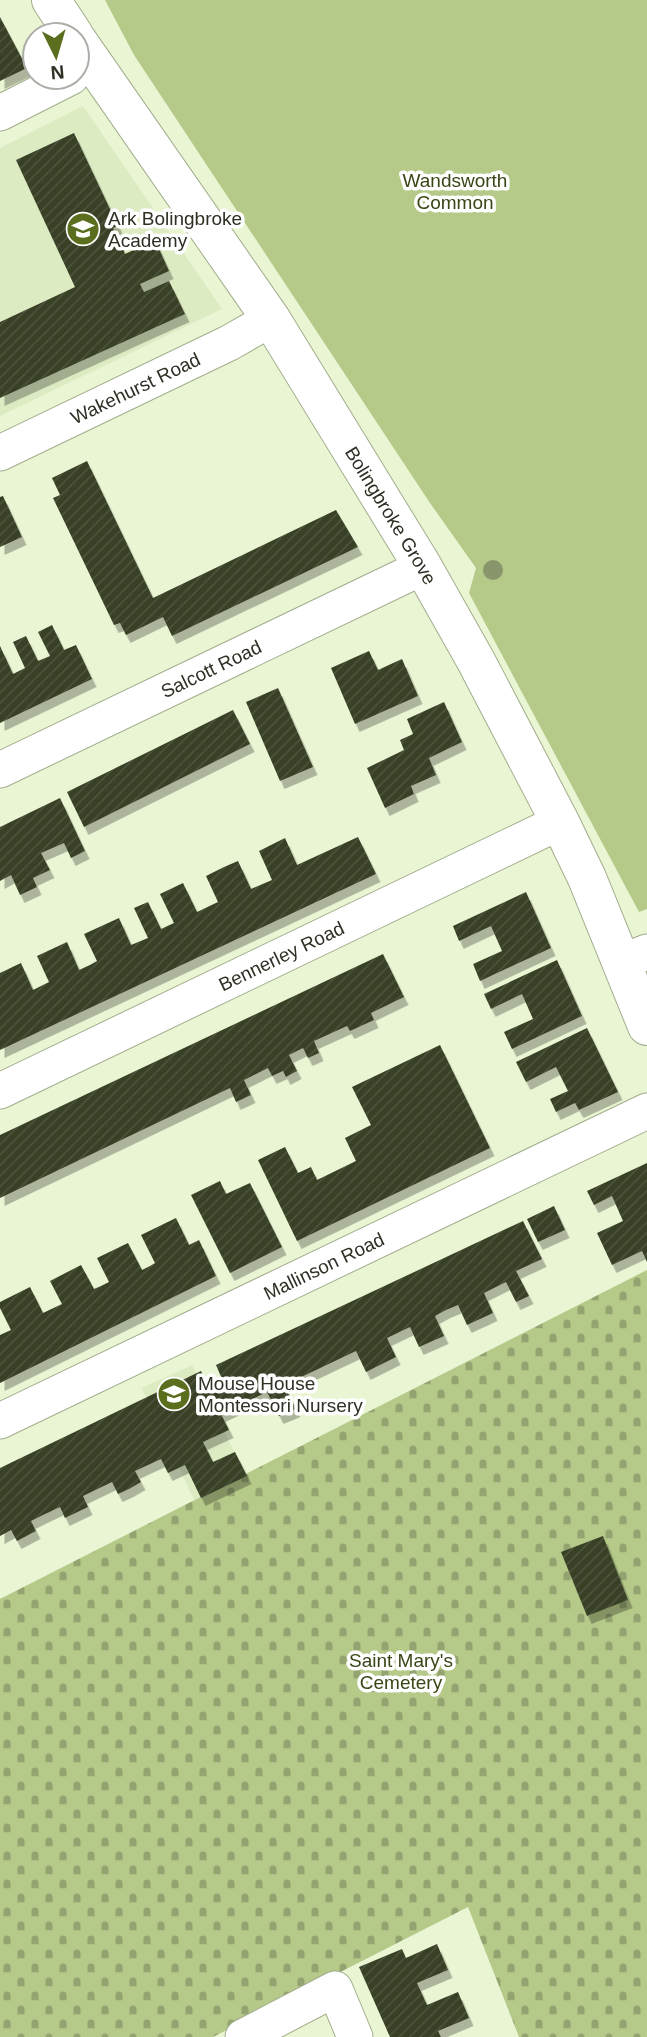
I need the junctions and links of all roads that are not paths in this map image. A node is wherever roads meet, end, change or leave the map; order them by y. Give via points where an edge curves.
1 (51, 0) edge
2 (61, 21) edge
3 (91, 76) edge
4 (31, 91) edge
5 (0, 113) edge
6 (271, 319) junction
7 (0, 453) edge
8 (423, 567) junction
9 (0, 770) edge
10 (560, 822) junction
11 (634, 957) edge
12 (647, 1026) edge
13 (0, 1091) edge
14 (647, 1111) edge
15 (0, 1421) edge
16 (243, 2037) edge
17 (355, 2037) edge

1 - 2 street, Bolingbroke Grove
3 - 6 street, Bolingbroke Grove
4 - 5 street
6 - 7 street, Wakehurst Road
6 - 8 street, Bolingbroke Grove
8 - 9 street, Salcott Road
8 - 10 street, Bolingbroke Grove
10 - 11 street, Bolingbroke Grove
10 - 13 street, Bennerley Road
11 - 12 street, Bolingbroke Grove
14 - 15 street, Mallinson Road
16 - 17 street via 335,1990

